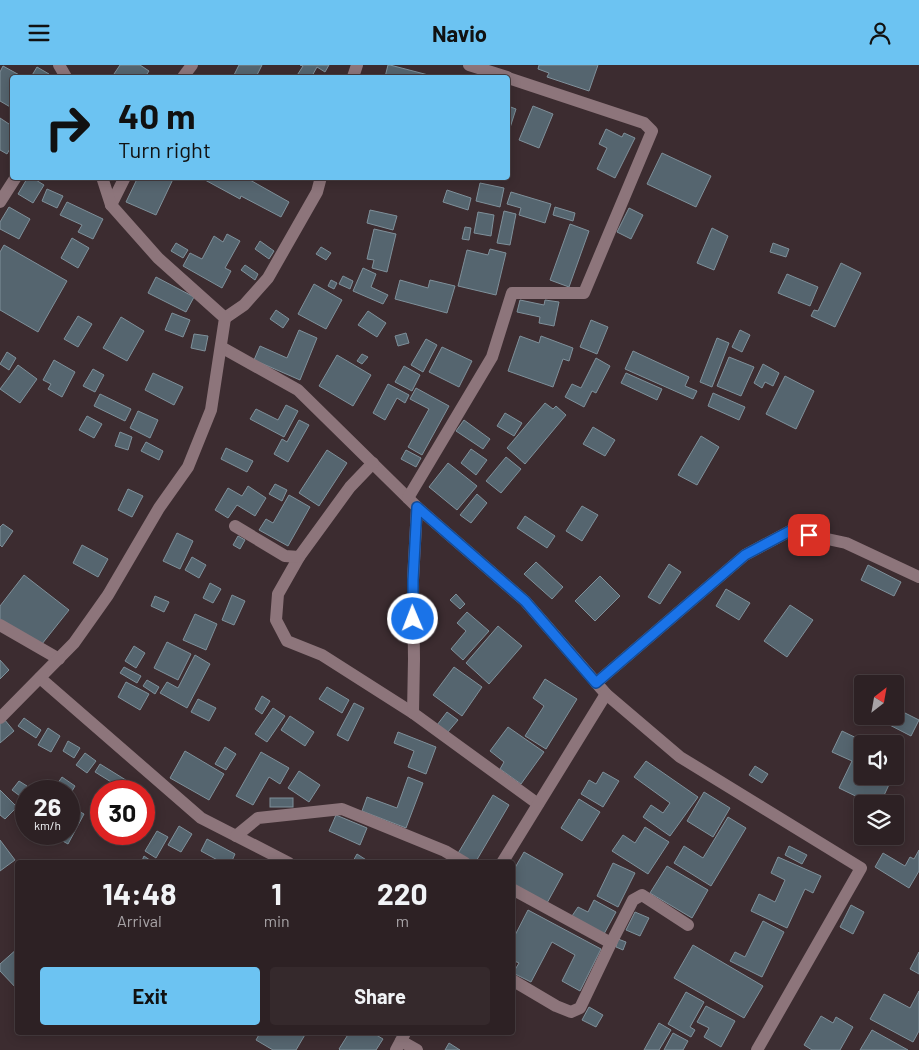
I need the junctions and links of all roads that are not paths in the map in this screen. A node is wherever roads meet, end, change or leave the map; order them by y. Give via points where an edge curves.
1 (469, 65) edge
2 (498, 75) edge
3 (510, 79) edge
4 (14, 180) edge
5 (103, 180) edge
6 (123, 180) edge
7 (320, 180) edge
8 (0, 202) edge
9 (110, 205) junction
10 (225, 318) junction
11 (221, 347) junction
12 (373, 463) junction
13 (412, 502) junction
14 (235, 526) dead end
15 (299, 557) junction
16 (919, 577) edge
17 (0, 625) edge
18 (59, 659) junction
19 (40, 678) junction
20 (596, 683) junction
21 (606, 694) junction
22 (413, 713) junction
23 (0, 718) edge
24 (538, 804) junction
25 (236, 836) junction
26 (282, 860) edge
27 (461, 860) edge
28 (504, 860) edge
29 (515, 891) edge
30 (688, 925) dead end
31 (611, 943) junction
32 (515, 981) edge
33 (401, 1041) edge
34 (416, 1050) edge
35 (757, 1050) edge

1 - 2 street
3 - 13 street via 644,123 652,131 584,293 512,293 492,357
4 - 8 street
5 - 9 street
6 - 9 street
7 - 10 street via 268,278 244,305
9 - 10 street via 158,258
10 - 11 street
11 - 12 street via 298,390
11 - 18 street via 211,410 188,467 158,508 108,595
12 - 13 street
12 - 15 street via 350,487
13 - 20 street via 525,601
13 - 22 street
14 - 15 street via 285,556
15 - 22 street via 278,594 276,620 287,641 322,655
16 - 20 street via 846,543 790,531 745,555
17 - 18 street
18 - 19 street
19 - 23 street
19 - 25 street via 201,819
20 - 21 street
21 - 24 street
21 - 35 street via 680,757 861,868
22 - 24 street
24 - 28 street
25 - 26 street
25 - 27 street via 258,818 342,809
29 - 31 street
30 - 31 street via 642,895 633,900
31 - 32 street via 580,1008 571,1012
33 - 34 street

